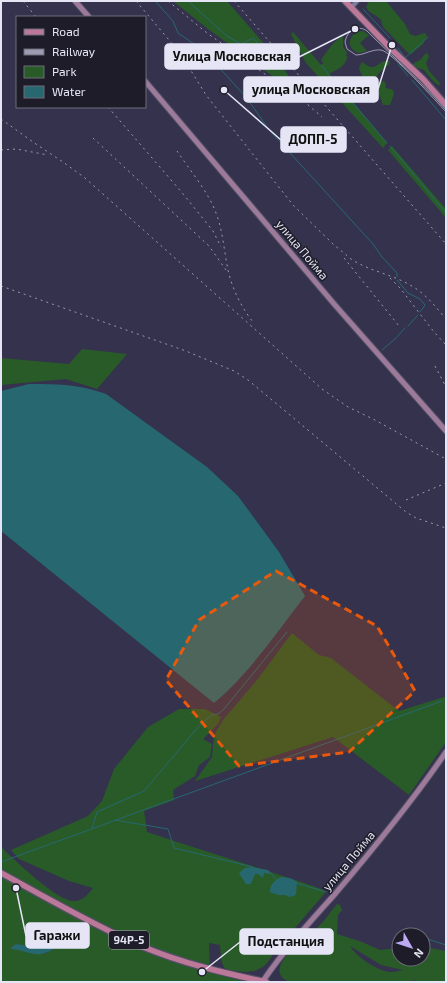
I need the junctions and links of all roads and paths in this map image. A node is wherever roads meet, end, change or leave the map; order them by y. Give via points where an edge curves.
1 (75, 1) edge
2 (345, 1) edge
3 (357, 1) edge
4 (351, 8) junction
5 (88, 16) edge
6 (146, 82) edge
7 (446, 105) edge
8 (446, 431) edge
9 (446, 752) edge
10 (1, 873) edge
11 (265, 982) edge

1 - 5 main road
2 - 4 main road
3 - 4 street
4 - 7 main road
6 - 8 main road, улица Пойма
9 - 11 main road, улица Пойма via 423,787 283,954
10 - 11 main road, 94Р-5 via 142,946 182,960

